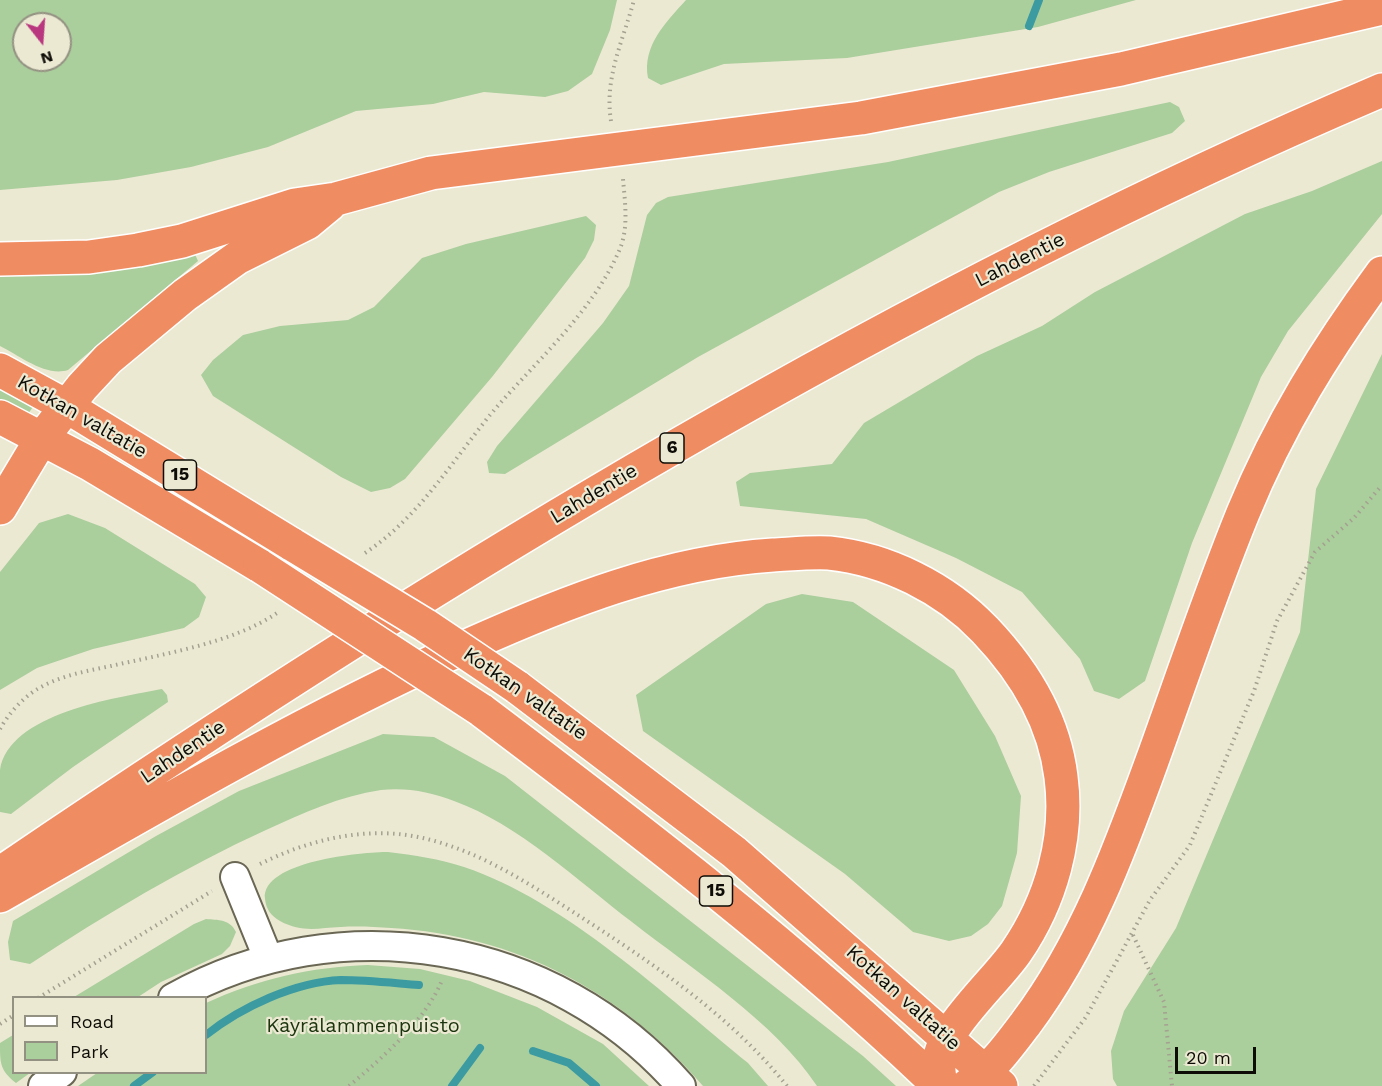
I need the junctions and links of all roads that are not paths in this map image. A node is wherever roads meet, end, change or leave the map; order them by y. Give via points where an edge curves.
1 (1382, 9) edge
2 (1382, 90) edge
3 (336, 199) junction
4 (0, 259) edge
5 (1382, 273) edge
6 (0, 370) edge
7 (66, 406) junction
8 (0, 417) edge
9 (42, 438) junction
10 (0, 508) edge
11 (0, 873) edge
12 (235, 877) dead end
13 (0, 896) edge
14 (268, 958) junction
15 (177, 996) edge
16 (946, 1036) junction
17 (59, 1074) edge
18 (985, 1082) edge
19 (43, 1086) edge
20 (681, 1086) edge
21 (940, 1086) edge

1 - 3 highway via 977,97 861,118 431,173
2 - 11 highway, Lahdentie / 6 via 1081,229 951,295 662,454 234,717
3 - 4 highway via 295,205 182,241 138,250 78,258
3 - 7 highway via 307,223 237,258 185,295 108,359
5 - 18 highway via 1286,418 1243,513 1118,856 1080,937 1047,994
6 - 7 highway, Kotkan valtatie / 15
7 - 9 highway
7 - 16 highway, Kotkan valtatie / 15, bridge via 425,626 582,733 734,852
8 - 9 highway, Kotkan valtatie / 15
9 - 10 highway
9 - 21 highway, Kotkan valtatie / 15, bridge via 260,566 481,710 632,824 786,948
12 - 14 street
13 - 16 highway via 311,720 501,631 591,594 691,565 744,557 827,553 862,558 903,572 971,615 1022,674 1045,715 1061,775 1062,836 1047,893 1016,952
14 - 15 street via 219,974
14 - 20 street via 321,947 377,944 450,954 499,966 579,1002 642,1048
16 - 18 highway, Kotkan valtatie / 15
16 - 21 highway via 939,1062
17 - 19 street

